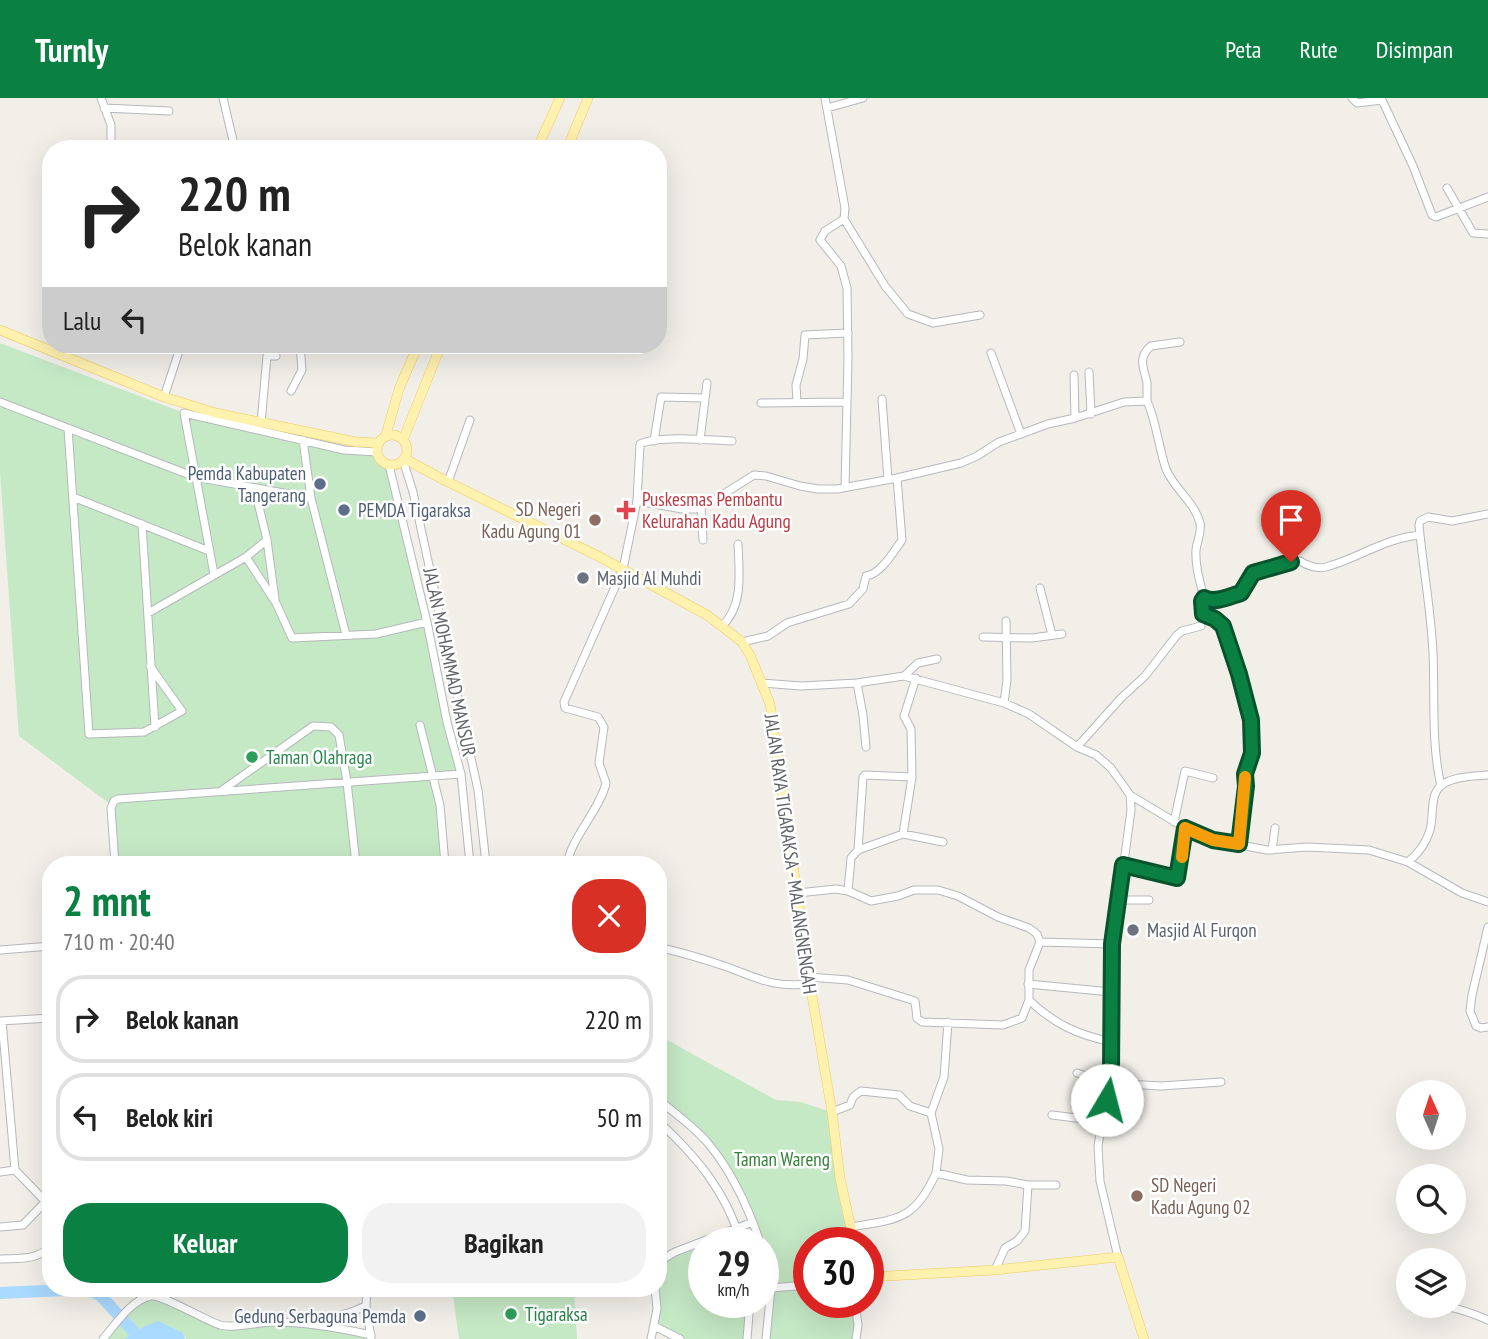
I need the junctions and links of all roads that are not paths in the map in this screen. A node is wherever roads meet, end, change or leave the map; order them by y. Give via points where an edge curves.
1 (101, 98) edge
2 (223, 98) edge
3 (559, 98) edge
4 (588, 98) edge
5 (825, 98) edge
6 (863, 98) edge
7 (1353, 98) edge
8 (104, 108) junction
9 (827, 108) junction
10 (169, 111) dead end
11 (111, 140) edge
12 (233, 140) edge
13 (541, 140) edge
14 (571, 140) edge
15 (1447, 188) dead end
16 (1488, 197) edge
17 (1458, 209) junction
18 (844, 219) junction
19 (1488, 234) edge
20 (980, 315) dead end
21 (0, 330) edge
22 (848, 333) junction
23 (1180, 342) dead end
24 (42, 347) edge
25 (991, 353) dead end
26 (59, 354) edge
27 (178, 354) edge
28 (301, 354) edge
29 (414, 354) edge
30 (437, 354) edge
31 (276, 356) dead end
32 (1089, 372) dead end
33 (1074, 374) dead end
34 (707, 383) dead end
35 (292, 391) dead end
36 (164, 397) junction
37 (704, 398) junction
38 (882, 399) dead end
39 (1147, 401) junction
40 (0, 402) edge
41 (797, 402) junction
42 (846, 402) junction
43 (761, 403) dead end
44 (1091, 414) junction
45 (1074, 418) junction
46 (470, 420) dead end
47 (261, 423) junction
48 (68, 428) junction
49 (1021, 434) junction
50 (386, 435) junction
51 (303, 440) junction
52 (404, 440) junction
53 (700, 440) junction
54 (654, 441) junction
55 (732, 441) dead end
56 (377, 448) junction
57 (404, 459) junction
58 (389, 465) junction
59 (195, 477) junction
60 (893, 479) junction
61 (448, 482) junction
62 (845, 487) junction
63 (255, 490) junction
64 (73, 497) junction
65 (311, 498) junction
66 (636, 501) junction
67 (701, 507) junction
68 (1488, 514) edge
69 (142, 524) junction
70 (1420, 535) junction
71 (267, 540) junction
72 (702, 540) dead end
73 (738, 544) dead end
74 (209, 551) junction
75 (246, 557) junction
76 (623, 569) junction
77 (214, 574) junction
78 (1040, 588) dead end
79 (1204, 598) junction
80 (276, 603) junction
81 (148, 613) junction
82 (1006, 621) dead end
83 (428, 622) junction
84 (722, 626) junction
85 (1201, 626) dead end
86 (1062, 634) dead end
87 (346, 635) junction
88 (1052, 635) junction
89 (1006, 636) junction
90 (982, 637) dead end
91 (742, 642) junction
92 (937, 659) dead end
93 (150, 666) junction
94 (904, 676) junction
95 (916, 678) junction
96 (761, 683) junction
97 (857, 683) junction
98 (1004, 703) junction
99 (421, 725) dead end
100 (155, 727) junction
101 (866, 747) dead end
102 (1077, 747) junction
103 (461, 774) junction
104 (433, 775) junction
105 (1488, 775) edge
106 (912, 777) junction
107 (1213, 778) dead end
108 (347, 782) junction
109 (1441, 786) junction
110 (221, 791) junction
111 (1130, 795) junction
112 (1174, 822) junction
113 (1185, 828) junction
114 (1275, 828) dead end
115 (903, 834) junction
116 (943, 842) dead end
117 (1239, 844) junction
118 (858, 850) junction
119 (1272, 850) junction
120 (114, 856) edge
121 (355, 856) edge
122 (444, 856) edge
123 (469, 856) edge
124 (485, 856) edge
125 (569, 856) edge
126 (1408, 862) junction
127 (1123, 865) junction
128 (848, 891) junction
129 (798, 893) junction
130 (1119, 900) junction
131 (1149, 900) dead end
132 (1488, 902) edge
133 (1488, 927) edge
134 (1040, 942) junction
135 (1112, 944) junction
136 (42, 947) edge
137 (0, 950) edge
138 (667, 950) edge
139 (809, 981) junction
140 (1028, 984) junction
141 (1111, 992) junction
142 (1029, 1000) junction
143 (42, 1019) edge
144 (1, 1021) edge
145 (948, 1022) junction
146 (1488, 1027) edge
147 (1112, 1042) junction
148 (1077, 1073) dead end
149 (1221, 1082) dead end
150 (1109, 1083) junction
151 (667, 1107) edge
152 (832, 1112) junction
153 (931, 1113) junction
154 (1052, 1115) dead end
155 (1100, 1121) junction
156 (667, 1129) edge
157 (15, 1170) junction
158 (0, 1172) edge
159 (936, 1173) junction
160 (1028, 1185) junction
161 (1055, 1185) dead end
162 (42, 1193) edge
163 (42, 1204) edge
164 (753, 1222) junction
165 (0, 1227) edge
166 (736, 1227) edge
167 (740, 1227) edge
168 (755, 1227) edge
169 (850, 1227) joint
170 (688, 1247) edge
171 (667, 1252) edge
172 (675, 1252) junction
173 (42, 1254) edge
174 (667, 1257) edge
175 (1118, 1257) junction
176 (0, 1259) edge
177 (995, 1270) junction
178 (884, 1275) edge
179 (148, 1297) edge
180 (162, 1297) edge
181 (366, 1297) edge
182 (656, 1297) edge
183 (366, 1306) junction
184 (1466, 1310) edge
185 (749, 1318) edge
186 (768, 1318) edge
187 (857, 1318) edge
188 (1488, 1320) edge
189 (302, 1324) junction
190 (654, 1326) junction
191 (371, 1337) edge
192 (103, 1339) edge
193 (651, 1339) edge
194 (674, 1339) edge
195 (747, 1339) edge
196 (766, 1339) edge
197 (856, 1339) edge
198 (1144, 1339) edge

1 - 8 street
2 - 12 street
3 - 13 main road
4 - 14 main road
5 - 9 street
6 - 9 street
7 - 17 street via 1357,103 1382,100 1432,215
8 - 10 street
8 - 11 street
9 - 18 street
15 - 17 street
16 - 17 street
17 - 19 street via 1473,233
18 - 20 street via 908,314 933,323
18 - 22 street via 820,240 845,276
21 - 24 main road
22 - 41 street via 805,335
22 - 42 street
23 - 39 street via 1151,346 1143,355
25 - 49 street
26 - 36 main road
27 - 36 street
28 - 35 street via 302,370
29 - 50 main road
30 - 52 main road
31 - 47 street via 267,356
32 - 44 street
33 - 45 street
34 - 37 street
36 - 47 main road
37 - 53 street
37 - 54 street via 661,397
38 - 60 street
39 - 44 street via 1124,402
39 - 79 street via 1166,467 1201,525 1196,549
40 - 48 street
41 - 42 street
41 - 43 street
42 - 62 street
44 - 45 street
45 - 49 street
46 - 61 street
47 - 56 main road
48 - 59 street
48 - 64 street
49 - 60 street via 961,463
50 - 52 main road
50 - 56 main road
51 - 56 street via 344,450
51 - 59 street via 184,413
51 - 65 street
52 - 57 main road
53 - 54 street
53 - 55 street
54 - 66 street via 640,444
56 - 58 main road
57 - 58 main road
57 - 61 main road, JALAN RAYA TIGARAKSA - MALANGNENGAH
57 - 124 street, JALAN MOHAMMAD MANSUR via 478,790
58 - 83 street, JALAN MOHAMMAD MANSUR
59 - 63 street
59 - 74 street
60 - 62 street
60 - 91 street via 902,540 887,561 866,576 857,598 787,624 768,636
61 - 76 main road, JALAN RAYA TIGARAKSA - MALANGNENGAH
62 - 67 street via 818,489 754,475
63 - 65 street
63 - 71 street
64 - 69 street
64 - 100 street via 89,734 144,732
65 - 87 street
66 - 67 street via 682,509
66 - 76 street
67 - 72 street
68 - 70 street via 1462,520 1423,518
69 - 74 street
69 - 81 street
70 - 79 street via 1388,541 1324,568 1300,561 1259,569 1241,593 1223,599
70 - 109 street
71 - 75 street
71 - 80 street
73 - 84 street via 736,603
74 - 77 street
75 - 77 street
75 - 80 street
76 - 84 main road, JALAN RAYA TIGARAKSA - MALANGNENGAH
76 - 125 street via 564,702 565,708 574,712 598,717 604,727 599,763 606,783
77 - 81 street
78 - 88 street
79 - 117 street via 1203,614 1223,626 1251,720 1252,753 1245,774
80 - 87 street via 292,638
81 - 93 street
82 - 89 street
83 - 87 street via 389,633
83 - 103 street, JALAN MOHAMMAD MANSUR
84 - 91 main road, JALAN RAYA TIGARAKSA - MALANGNENGAH
85 - 102 street via 1177,635
86 - 88 street
88 - 89 street
89 - 90 street
89 - 98 street
91 - 96 main road, JALAN RAYA TIGARAKSA - MALANGNENGAH
92 - 94 street via 918,663
93 - 100 street
93 - 100 street via 182,710
94 - 95 street
94 - 97 street
95 - 98 street
95 - 106 street via 904,716 911,729
96 - 97 street
96 - 129 main road, JALAN RAYA TIGARAKSA - MALANGNENGAH via 770,704
97 - 101 street
98 - 102 street
99 - 104 street
102 - 111 street via 1111,768
103 - 104 street
103 - 123 street, JALAN MOHAMMAD MANSUR
104 - 108 street
104 - 122 street
105 - 109 street
106 - 115 street
106 - 118 street via 864,776
107 - 112 street via 1185,771
108 - 110 street
108 - 110 street via 339,735 320,725
108 - 121 street
109 - 126 street via 1433,798 1425,842
110 - 120 street via 114,801
111 - 112 street
111 - 127 street
112 - 113 street
113 - 117 street via 1213,840
113 - 127 street via 1177,878
114 - 119 street
115 - 116 street
115 - 118 street
117 - 119 street
118 - 128 street via 851,858
119 - 126 street via 1369,850
126 - 132 street via 1462,893
127 - 130 street
128 - 129 street
128 - 134 street via 871,901 914,890 938,890 1029,928
129 - 139 main road, JALAN RAYA TIGARAKSA - MALANGNENGAH
130 - 131 street
130 - 135 street
133 - 146 street via 1470,1011 1476,1026
134 - 135 street
134 - 140 street
135 - 141 street
136 - 137 street
138 - 139 street via 764,982
139 - 145 street via 844,979 902,996 916,1003 919,1021
139 - 152 main road, JALAN RAYA TIGARAKSA - MALANGNENGAH
140 - 141 street
140 - 142 street
141 - 147 street
142 - 145 street via 1016,1022
142 - 147 street via 1057,1023
143 - 144 street
144 - 157 street
145 - 153 street via 944,1077
147 - 150 street
148 - 150 street
149 - 150 street
150 - 155 street
151 - 164 street via 706,1141 727,1170
152 - 153 street via 848,1107 861,1091 899,1095 910,1106
152 - 169 main road, JALAN RAYA TIGARAKSA - MALANGNENGAH
153 - 159 street via 939,1149
154 - 155 street
155 - 175 street via 1100,1181
156 - 166 street via 714,1182
157 - 158 street
157 - 162 street
159 - 160 street
159 - 169 street via 922,1200 909,1213
160 - 161 street
160 - 177 street via 1025,1231 1004,1248
163 - 165 street via 23,1224
164 - 167 street
164 - 168 street
170 - 172 street
171 - 172 street
172 - 174 street
173 - 176 street
175 - 177 main road
175 - 198 main road
177 - 178 main road
179 - 192 street
180 - 189 street via 223,1326
181 - 183 street
182 - 190 street
183 - 189 street
183 - 191 street
184 - 188 street
185 - 195 street
186 - 196 street
187 - 197 street
189 - 191 street
190 - 193 street
190 - 194 street

